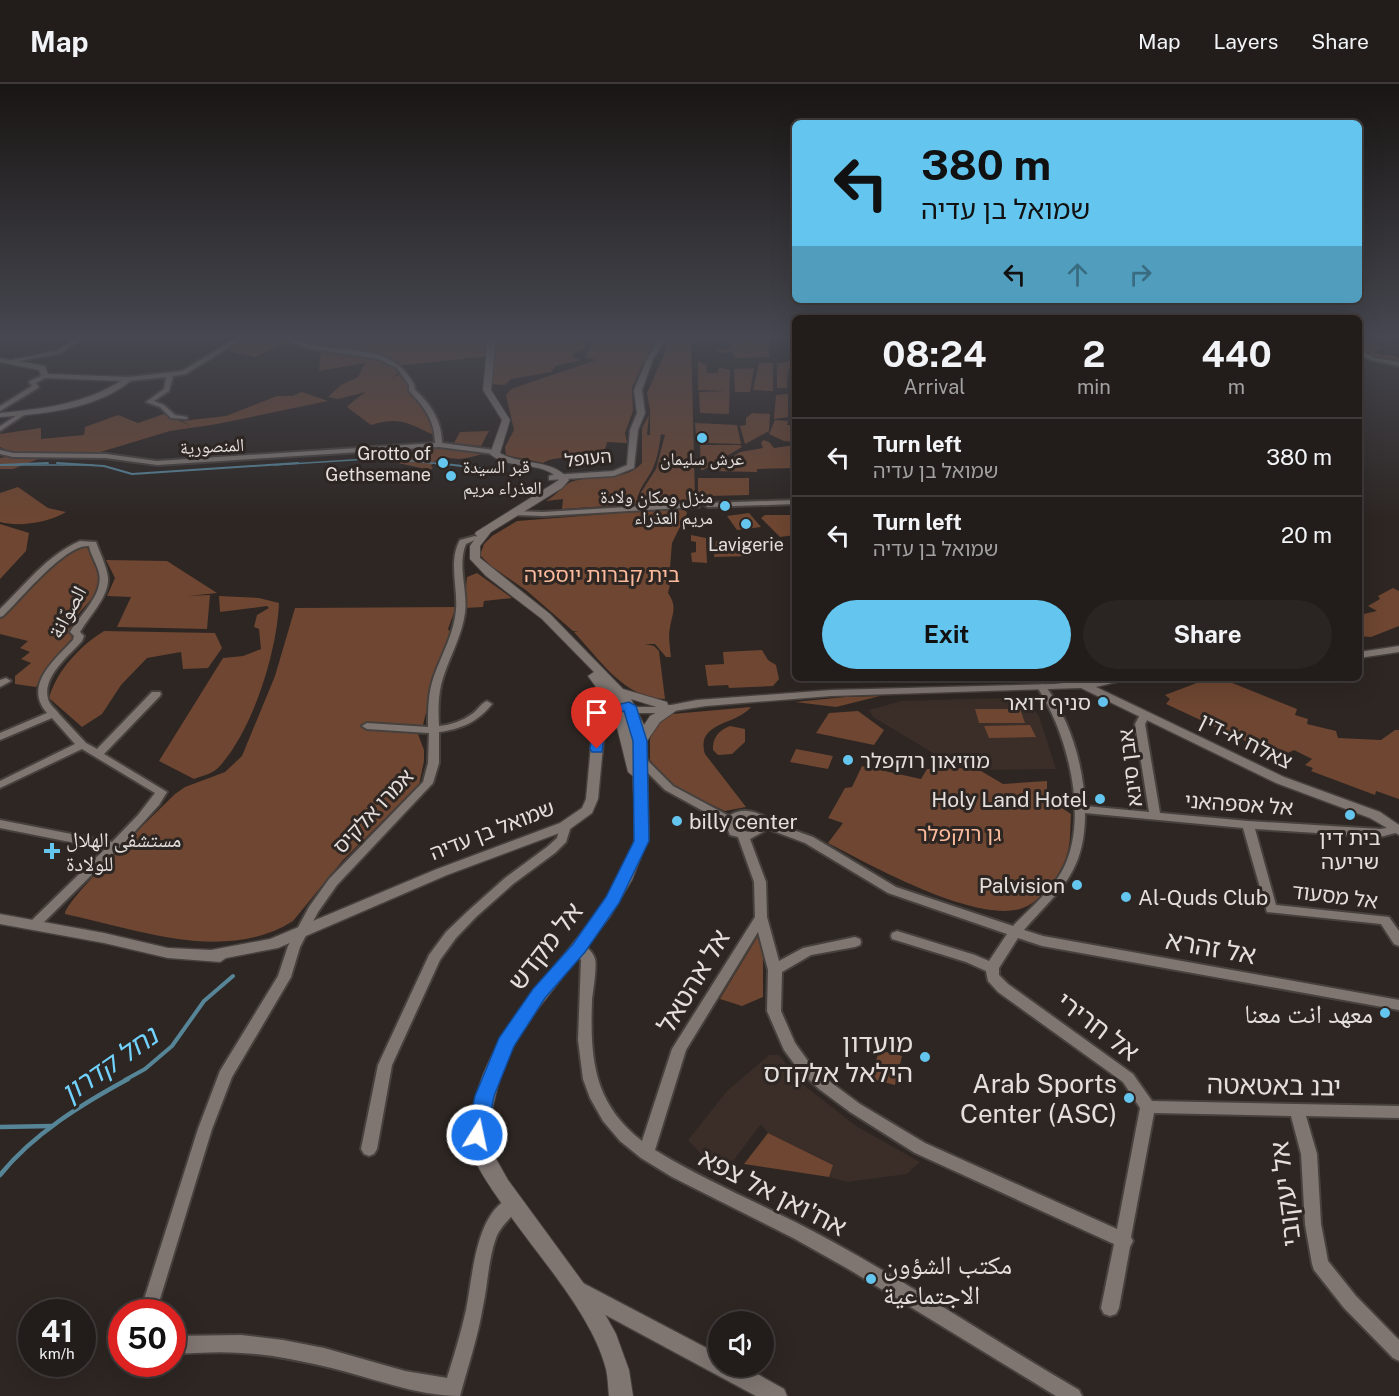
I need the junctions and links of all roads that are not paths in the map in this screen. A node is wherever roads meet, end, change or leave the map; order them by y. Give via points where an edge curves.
1 (18, 397) edge
2 (94, 397) edge
3 (156, 397) edge
4 (421, 397) edge
5 (492, 397) edge
6 (639, 397) edge
7 (0, 409) edge
8 (24, 413) junction
9 (0, 415) edge
10 (185, 418) dead end
11 (0, 429) edge
12 (439, 445) junction
13 (0, 452) edge
14 (494, 452) junction
15 (532, 466) junction
16 (552, 478) junction
17 (564, 478) junction
18 (533, 502) junction
19 (792, 502) edge
20 (696, 505) dead end
21 (708, 505) dead end
22 (515, 513) junction
23 (487, 530) junction
24 (475, 538) junction
25 (496, 579) junction
26 (0, 614) edge
27 (573, 645) junction
28 (1399, 649) edge
29 (1362, 655) edge
30 (1081, 681) edge
31 (1041, 683) edge
32 (602, 686) junction
33 (621, 692) junction
34 (156, 694) dead end
35 (487, 704) dead end
36 (667, 706) junction
37 (627, 709) junction
38 (55, 713) junction
39 (600, 713) junction
40 (1145, 715) junction
41 (367, 726) dead end
42 (433, 730) junction
43 (0, 737) edge
44 (634, 743) junction
45 (82, 745) junction
46 (96, 755) junction
47 (640, 759) junction
48 (640, 782) junction
49 (0, 785) edge
50 (1080, 809) junction
51 (1155, 817) junction
52 (730, 821) junction
53 (0, 824) edge
54 (764, 824) junction
55 (1248, 825) junction
56 (566, 826) junction
57 (1398, 830) edge
58 (743, 835) junction
59 (112, 846) junction
60 (761, 917) junction
61 (0, 919) edge
62 (34, 925) junction
63 (1016, 932) junction
64 (300, 936) junction
65 (897, 936) dead end
66 (855, 942) dead end
67 (1399, 942) edge
68 (579, 948) junction
69 (992, 968) junction
70 (775, 970) junction
71 (1399, 1005) edge
72 (1148, 1107) junction
73 (1297, 1109) junction
74 (1399, 1112) edge
75 (369, 1149) dead end
76 (646, 1153) junction
77 (512, 1204) junction
78 (1125, 1241) junction
79 (575, 1287) junction
80 (152, 1299) edge
81 (1110, 1308) dead end
82 (186, 1345) edge
83 (1399, 1352) edge
84 (708, 1359) edge
85 (741, 1377) edge
86 (452, 1392) edge
87 (621, 1396) edge
88 (777, 1396) edge
89 (1073, 1396) edge

1 - 7 street
2 - 8 street via 44,412
3 - 10 street via 149,402 162,406 173,417
4 - 12 street via 438,426
5 - 14 main road via 506,423
6 - 17 street, העופל via 641,413 634,430 631,466 614,473
8 - 9 street
8 - 11 street
12 - 13 street, المنصورية via 157,463 106,456
12 - 14 street, المنصورية
14 - 15 main road via 504,460
15 - 16 main road
15 - 17 main road via 552,469
16 - 17 street, העופל
16 - 18 main road via 549,487
17 - 18 main road via 559,486
18 - 22 main road
19 - 21 street
20 - 22 street
22 - 23 main road
23 - 24 main road
23 - 25 main road via 475,546 474,555
24 - 25 main road via 469,546 468,558
24 - 42 street, אמרו אלקיס via 463,542 458,551 461,608 450,653 435,690
25 - 27 main road via 542,613
26 - 38 street, الصوّانة via 58,557 81,544 93,544 104,581 75,632 77,640 44,685 44,703
27 - 32 main road
27 - 33 main road
28 - 29 street
30 - 31 street
30 - 40 street, צאלח א-דין
31 - 36 street
31 - 50 street via 1070,744
32 - 37 main road
32 - 39 main road
33 - 36 main road
33 - 37 main road
34 - 46 street
35 - 42 street via 468,722
36 - 37 street
36 - 44 main road
37 - 39 street
37 - 44 main road, אל מקדש
38 - 43 street
38 - 45 street, الصوّانة
39 - 56 street, שמואל בן עדיה via 592,800 587,810
40 - 51 street, אבן סינא via 1140,724
40 - 57 street, צאלח א-דין via 1280,780 1376,815
41 - 42 street
42 - 64 street, אמרו אלקיס via 434,765 428,783 333,882
44 - 47 main road, אל מקדש
44 - 48 main road, אל מקדש
45 - 46 street, الصوّانة
45 - 49 street
46 - 59 street, الصوّانة via 161,792 157,801
47 - 48 main road, אל מקדש
47 - 52 street via 681,796
48 - 68 main road, אל מקדש via 643,830 638,851 613,899
50 - 51 street, אל אספהאני
50 - 63 street via 1076,852 1069,870
51 - 55 street, אל אספהאני
52 - 54 street via 738,815 750,814
52 - 58 street via 731,828
53 - 59 street
54 - 58 street via 759,832
54 - 63 street, אל זהרא via 809,840 892,890
55 - 57 street, אל אספהאני via 1380,833
55 - 67 street, אל מסעוד via 1271,909 1385,920
56 - 64 street, שמואל בן עדיה via 442,872
56 - 75 street via 551,850 472,914 434,958 385,1065
58 - 60 street via 760,882
59 - 62 street, الصوّانة
60 - 70 street
60 - 76 street, אל אהטאל via 679,1048
61 - 62 street, שמואל בן עדיה
62 - 64 street, שמואל בן עדיה via 168,953 213,955 261,952 287,945
63 - 69 street
63 - 71 street, אל זהרא via 1093,951
64 - 80 street, אמרו אלקיס via 291,970 221,1084
65 - 69 street
66 - 70 street via 808,951
68 - 76 street, אח'ואן אל צפא via 588,959 583,1032 590,1076 609,1118
68 - 77 main road, אל מקדש via 539,993 506,1044 484,1096 477,1135 485,1160
69 - 72 street, אל חרירי via 993,977 1003,988 1128,1078
70 - 78 street via 774,1011 781,1028 803,1065 832,1091 920,1148
72 - 73 street, יבנ באטאטה
72 - 78 street
73 - 74 street, יבנ באטאטה
73 - 83 street, אל יעקובי via 1309,1154 1320,1264 1350,1302
76 - 89 street, אח'ואן אל צפא via 824,1245
77 - 79 main road, אל מקדש
77 - 86 street via 498,1215 484,1245 475,1306
78 - 81 street
79 - 84 street
79 - 87 main road, אל מקדש via 613,1356
82 - 86 street via 241,1344 324,1356
85 - 88 street

